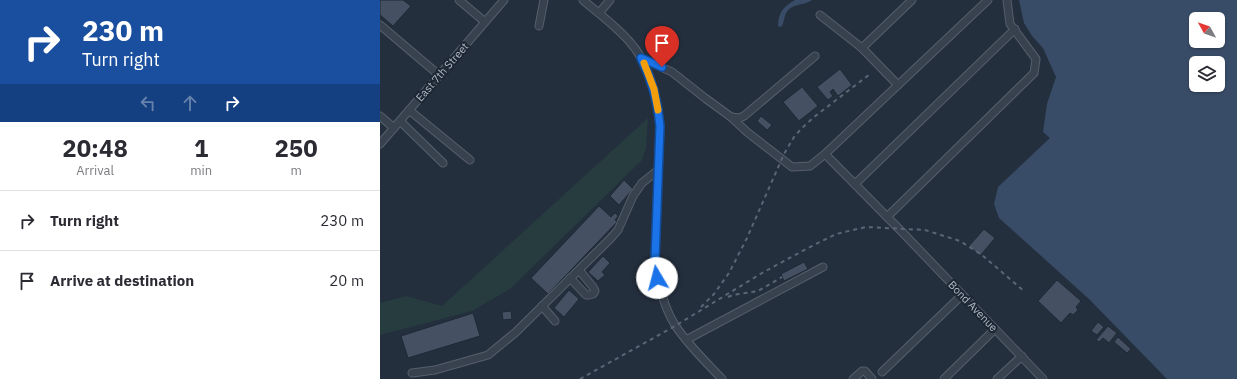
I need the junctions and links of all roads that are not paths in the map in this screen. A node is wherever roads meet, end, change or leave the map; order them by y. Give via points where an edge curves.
1 (459, 0) edge
2 (504, 0) edge
3 (544, 0) edge
4 (583, 0) edge
5 (610, 0) edge
6 (912, 0) edge
7 (988, 0) edge
8 (1007, 0) edge
9 (599, 13) junction
10 (820, 15) dead end
11 (485, 22) junction
12 (380, 25) edge
13 (539, 26) dead end
14 (1014, 29) junction
15 (862, 48) junction
16 (816, 56) dead end
17 (641, 58) junction
18 (439, 75) junction
19 (898, 85) junction
20 (409, 110) junction
21 (380, 116) edge
22 (731, 117) junction
23 (400, 121) junction
24 (394, 128) junction
25 (380, 144) edge
26 (826, 154) junction
27 (470, 160) dead end
28 (443, 163) dead end
29 (657, 171) junction
30 (855, 184) junction
31 (887, 217) junction
32 (823, 267) dead end
33 (579, 270) junction
34 (570, 278) junction
35 (962, 295) junction
36 (542, 306) junction
37 (555, 320) dead end
38 (995, 329) junction
39 (686, 340) junction
40 (1022, 356) junction
41 (882, 372) dead end
42 (412, 373) dead end
43 (722, 379) edge
44 (853, 379) edge
45 (872, 379) edge
46 (944, 379) edge
47 (997, 379) edge
48 (1043, 379) edge

1 - 11 street
2 - 11 street, East 7th Street
3 - 13 street
4 - 9 street
5 - 9 street
6 - 15 street
7 - 19 street
8 - 14 street via 1010,24
9 - 17 street via 630,41
10 - 15 street
11 - 18 street, East 7th Street
12 - 18 street
14 - 30 street
14 - 31 street via 1036,59 1034,73
15 - 19 street
16 - 22 street via 744,116
17 - 22 street via 672,72
17 - 29 street via 648,71 658,108 660,126
18 - 20 street, East 7th Street
19 - 26 street
20 - 23 street, East 7th Street
20 - 27 street
21 - 24 street
22 - 26 street via 792,168 810,166
23 - 24 street, East 7th Street
23 - 28 street
24 - 25 street, East 7th Street
26 - 30 street, Bond Avenue
29 - 33 street via 642,183 618,230
29 - 39 street via 657,278 667,309 675,326
30 - 31 street, Bond Avenue
31 - 35 street, Bond Avenue
32 - 39 street
33 - 34 street
33 - 34 street via 593,287 594,294 586,295
34 - 36 street
35 - 38 street, Bond Avenue
35 - 41 street
36 - 37 street
36 - 42 street via 488,355 436,370
38 - 40 street, Bond Avenue
38 - 46 street
39 - 43 street
40 - 47 street
40 - 48 street, Bond Avenue
44 - 45 street via 862,370

